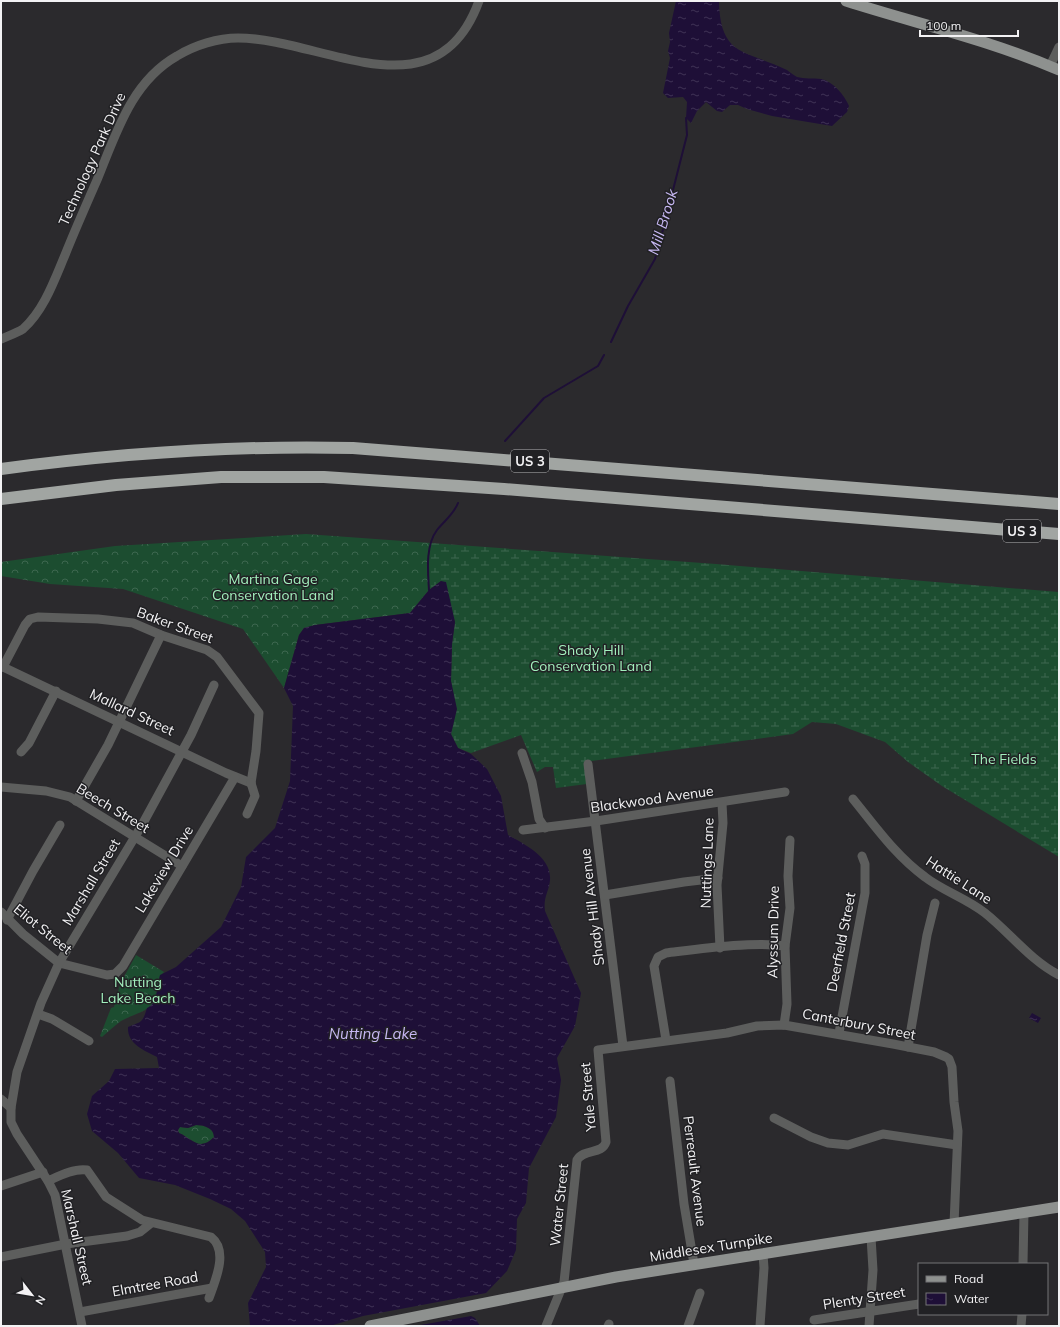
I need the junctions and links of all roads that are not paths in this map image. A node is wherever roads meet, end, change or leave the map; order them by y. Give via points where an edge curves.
1 (479, 1) edge
2 (846, 1) edge
3 (1059, 47) edge
4 (1054, 68) edge
5 (1, 339) edge
6 (1, 469) edge
7 (1, 499) edge
8 (1059, 504) edge
9 (1059, 534) edge
10 (161, 635) junction
11 (2, 667) edge
12 (214, 685) dead end
13 (56, 691) junction
14 (120, 722) junction
15 (182, 751) junction
16 (20, 752) dead end
17 (522, 753) dead end
18 (588, 764) dead end
19 (235, 777) junction
20 (252, 783) junction
21 (1, 788) edge
22 (785, 792) dead end
23 (853, 799) dead end
24 (76, 801) junction
25 (722, 802) junction
26 (247, 814) dead end
27 (596, 821) junction
28 (60, 825) dead end
29 (545, 828) junction
30 (523, 830) dead end
31 (134, 837) junction
32 (790, 840) dead end
33 (862, 856) dead end
34 (182, 866) junction
35 (718, 878) junction
36 (605, 895) junction
37 (934, 903) dead end
38 (1, 912) edge
39 (8, 920) junction
40 (785, 946) junction
41 (720, 948) junction
42 (59, 963) junction
43 (115, 974) joint
44 (1059, 975) edge
45 (38, 1014) junction
46 (784, 1024) junction
47 (839, 1033) junction
48 (666, 1040) junction
49 (90, 1041) dead end
50 (623, 1046) junction
51 (908, 1047) junction
52 (598, 1050) joint
53 (670, 1081) dead end
54 (1, 1099) edge
55 (11, 1108) junction
56 (774, 1118) dead end
57 (606, 1142) joint
58 (957, 1145) junction
59 (43, 1172) junction
60 (48, 1181) junction
61 (1, 1186) edge
62 (1059, 1207) edge
63 (1024, 1212) junction
64 (150, 1224) junction
65 (954, 1224) junction
66 (871, 1237) junction
67 (66, 1244) junction
68 (763, 1254) junction
69 (1, 1257) edge
70 (1023, 1263) edge
71 (694, 1264) junction
72 (563, 1287) junction
73 (212, 1288) junction
74 (700, 1293) dead end
75 (209, 1298) dead end
76 (918, 1304) edge
77 (871, 1311) junction
78 (80, 1312) junction
79 (1022, 1315) edge
80 (814, 1320) dead end
81 (82, 1326) edge
82 (370, 1326) edge
83 (546, 1326) edge
84 (688, 1326) edge
85 (760, 1326) edge
86 (869, 1326) edge
87 (1021, 1326) edge

1 - 5 street, Technology Park Drive via 471,22 455,42 415,64 401,66 355,62 272,41 237,38 199,46 177,55 160,66 143,84 119,126 44,301 22,330
2 - 4 main road via 956,33
3 - 4 street
6 - 8 highway, US 3 via 94,456 156,451 265,447 346,448
7 - 9 highway, US 3 via 116,485 221,477 324,477
10 - 11 street, Baker Street via 133,623 38,617 30,619 19,633
10 - 14 street
10 - 20 street, Baker Street via 207,650 217,657 257,709 260,720
11 - 13 street, Mallard Street
12 - 15 street, Marshall Street
13 - 14 street, Mallard Street
13 - 16 street via 29,743
14 - 15 street, Mallard Street
14 - 24 street
15 - 19 street, Mallard Street
15 - 31 street, Marshall Street
17 - 29 street via 532,782 539,819
18 - 27 street, Shady Hill Avenue
19 - 20 street, Mallard Street
19 - 34 street, Lakeview Drive
20 - 26 street, Baker Street via 255,796
21 - 24 street, Beech Street via 46,791 63,794
22 - 25 street, Blackwood Avenue
23 - 44 street, Hattie Lane via 895,851 915,870 974,904 1044,966
24 - 31 street, Beech Street
25 - 27 street, Blackwood Avenue
25 - 35 street, Nuttings Lane via 723,823
27 - 29 street, Blackwood Avenue
27 - 36 street, Shady Hill Avenue
28 - 39 street
29 - 30 street, Blackwood Avenue
31 - 34 street, Beech Street
31 - 42 street, Marshall Street
32 - 40 street, Alyssum Drive via 790,908
33 - 47 street, Deerfield Street via 866,886
34 - 43 street, Lakeview Drive via 123,966
35 - 36 street
35 - 41 street, Nuttings Lane
36 - 50 street, Shady Hill Avenue
37 - 51 street
38 - 39 street, Eliot Street
39 - 42 street, Eliot Street
40 - 41 street
40 - 46 street, Alyssum Drive via 787,1004
41 - 48 street via 666,953 656,960 655,980
42 - 43 street, Eliot Street via 107,975
42 - 45 street, Marshall Street
45 - 49 street
45 - 55 street, Marshall Street via 17,1072
46 - 47 street, Canterbury Street
46 - 48 street, Canterbury Street
47 - 51 street, Canterbury Street
48 - 50 street, Canterbury Street
50 - 52 street, Canterbury Street
51 - 58 street, Canterbury Street via 942,1055 952,1063 958,1125
52 - 57 street, Yale Street
53 - 71 street, Perreault Avenue via 684,1204
54 - 55 street
55 - 59 street, Marshall Street via 13,1128
56 - 58 street via 828,1143 848,1145 883,1134
57 - 72 street, Water Street via 600,1149 582,1154 577,1160
58 - 65 street, Canterbury Street
59 - 60 street, Marshall Street
59 - 61 street
60 - 64 street via 64,1174 87,1170 106,1197
60 - 67 street, Marshall Street via 57,1203
62 - 63 main road, Middlesex Turnpike
63 - 65 main road, Middlesex Turnpike
63 - 70 street
64 - 67 street via 140,1232 127,1236
64 - 73 street via 200,1234 215,1241 219,1248 219,1267
65 - 66 main road, Middlesex Turnpike
66 - 68 main road, Middlesex Turnpike
66 - 77 street
67 - 69 street
67 - 78 street, Marshall Street
68 - 71 main road, Middlesex Turnpike
68 - 85 street
71 - 72 main road, Middlesex Turnpike
72 - 82 main road, Middlesex Turnpike
72 - 83 street
73 - 75 street
73 - 78 street, Elmtree Road
74 - 84 street
76 - 77 street, Plenty Street
77 - 80 street, Plenty Street
77 - 86 street
78 - 81 street, Marshall Street
79 - 87 street

